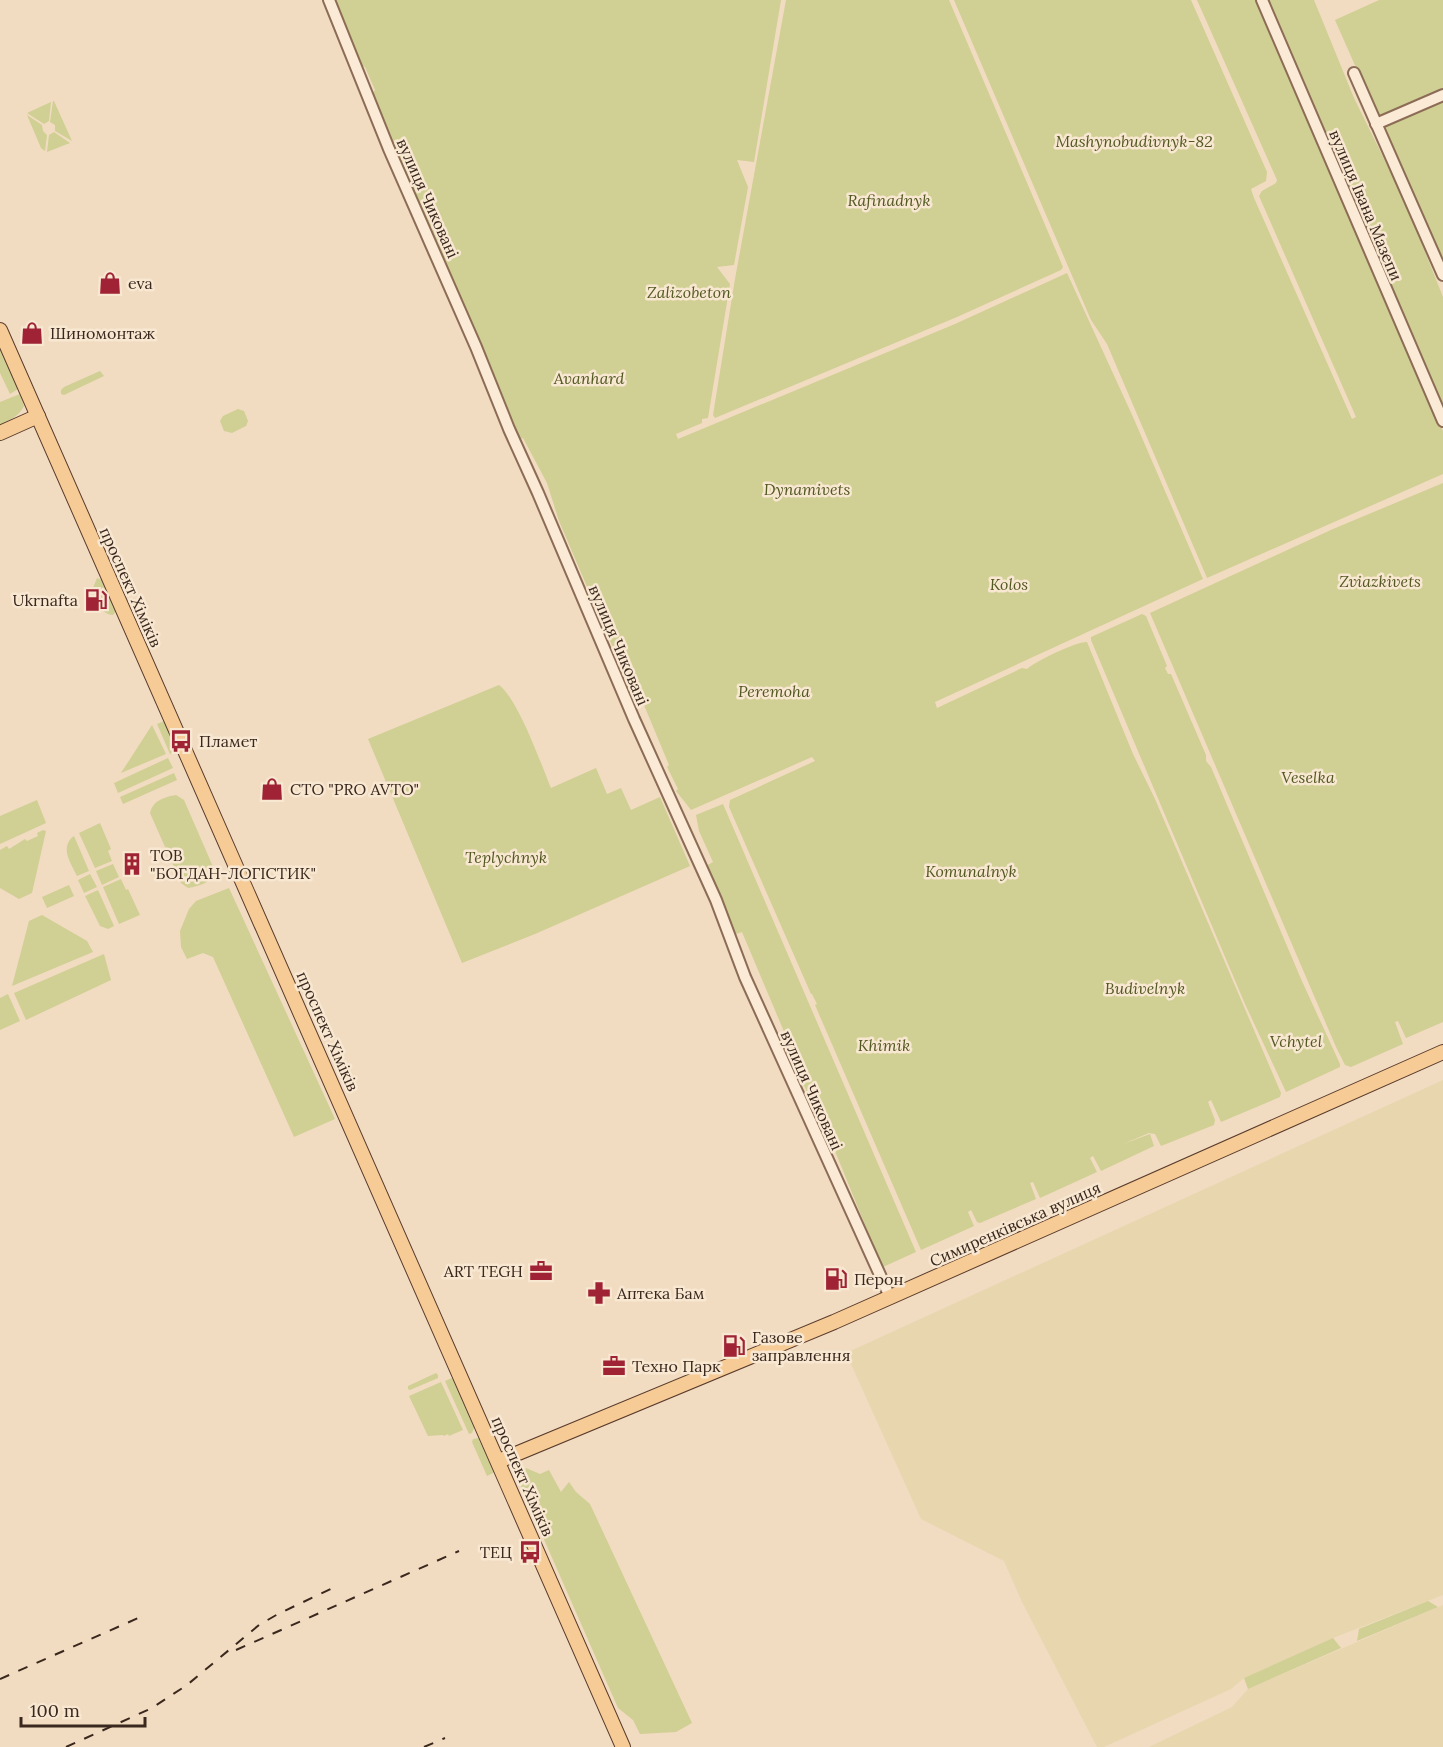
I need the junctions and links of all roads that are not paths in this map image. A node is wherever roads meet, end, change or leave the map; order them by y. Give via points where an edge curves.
1 (329, 0) edge
2 (1262, 0) edge
3 (1354, 73) dead end
4 (1441, 96) edge
5 (1443, 108) edge
6 (1376, 124) junction
7 (1443, 275) edge
8 (0, 330) edge
9 (38, 416) junction
10 (1443, 422) edge
11 (0, 433) edge
12 (1443, 1052) edge
13 (890, 1298) junction
14 (499, 1461) junction
15 (619, 1746) edge

1 - 13 street, вулиця Чиковані via 509,429 716,900 745,977
2 - 10 street, вулиця Івана Мазепи
3 - 6 street
4 - 5 street
4 - 6 street
6 - 7 street
8 - 9 main road, проспект Хіміків
9 - 11 main road
9 - 14 main road, проспект Хіміків
12 - 13 main road, Симиренківська вулиця
13 - 14 main road, Симиренківська вулиця
14 - 15 main road, проспект Хіміків

